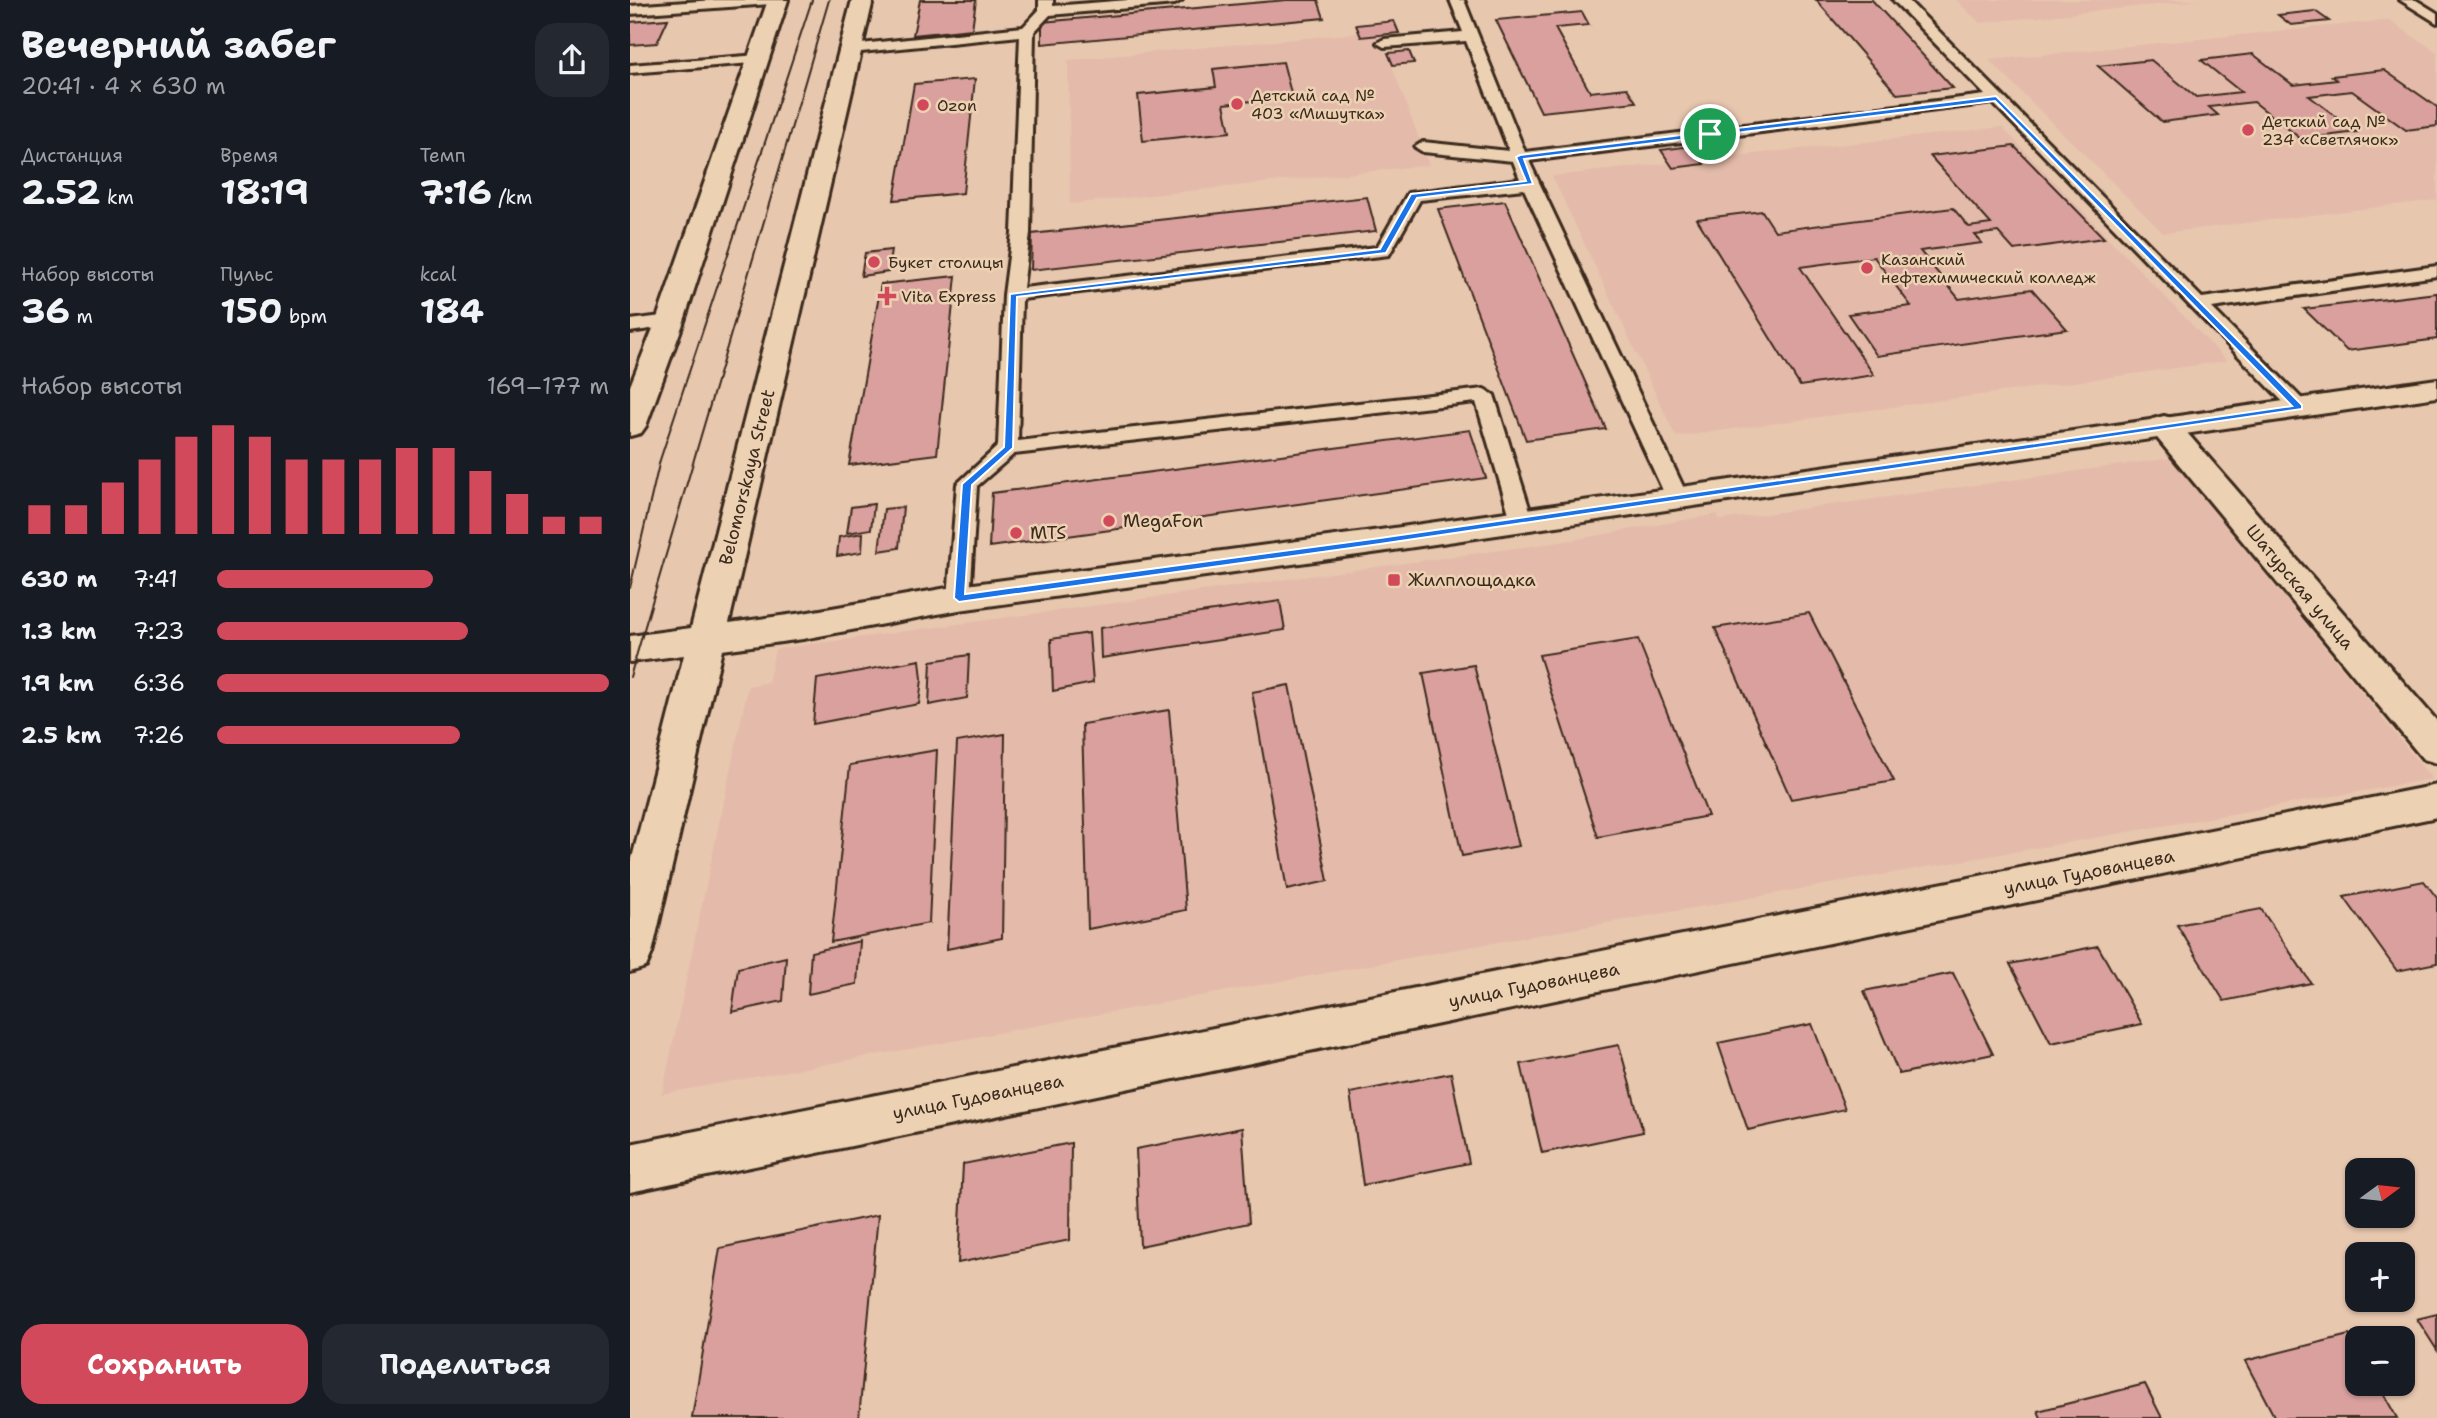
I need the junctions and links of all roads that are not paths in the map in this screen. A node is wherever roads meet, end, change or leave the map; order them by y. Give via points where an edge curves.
1 (771, 0) edge
2 (778, 0) edge
3 (862, 0) edge
4 (1175, 0) edge
5 (1457, 0) edge
6 (1900, 0) edge
7 (2407, 0) edge
8 (1046, 5) edge
9 (630, 10) edge
10 (2437, 19) edge
11 (1027, 30) junction
12 (1471, 36) junction
13 (1384, 43) dead end
14 (851, 49) junction
15 (759, 59) junction
16 (630, 69) edge
17 (1996, 98) junction
18 (1423, 148) dead end
19 (1520, 157) junction
20 (1530, 183) junction
21 (2437, 271) edge
22 (1013, 295) junction
23 (2197, 304) junction
24 (670, 321) junction
25 (630, 326) edge
26 (2437, 388) edge
27 (2299, 407) junction
28 (630, 426) edge
29 (2164, 426) junction
30 (1009, 448) junction
31 (1677, 498) junction
32 (1522, 520) junction
33 (959, 598) junction
34 (708, 640) junction
35 (630, 649) edge
36 (2437, 748) edge
37 (2437, 801) edge
38 (630, 953) edge
39 (630, 1168) edge

1 - 9 lane
2 - 15 street
3 - 14 street, Belomorskaya Street
4 - 8 lane
5 - 12 lane
6 - 17 lane
7 - 10 lane
8 - 11 lane
11 - 14 lane
11 - 22 lane via 1021,233
12 - 13 lane
12 - 19 lane
14 - 34 street, Belomorskaya Street
15 - 16 lane
15 - 24 street
17 - 19 lane
17 - 23 lane
18 - 19 lane
19 - 20 lane
20 - 22 lane via 1414,196 1383,251
20 - 31 lane
21 - 23 lane
22 - 30 lane
23 - 27 lane
24 - 25 lane
24 - 28 street
26 - 27 street
27 - 29 street
29 - 31 street
29 - 36 street, Шатурская улица
30 - 32 lane via 1484,395
30 - 33 lane via 967,484
31 - 32 street
32 - 33 street
33 - 34 street
34 - 35 street
34 - 38 street, Belomorskaya Street
37 - 39 street, улица Гудованцева

